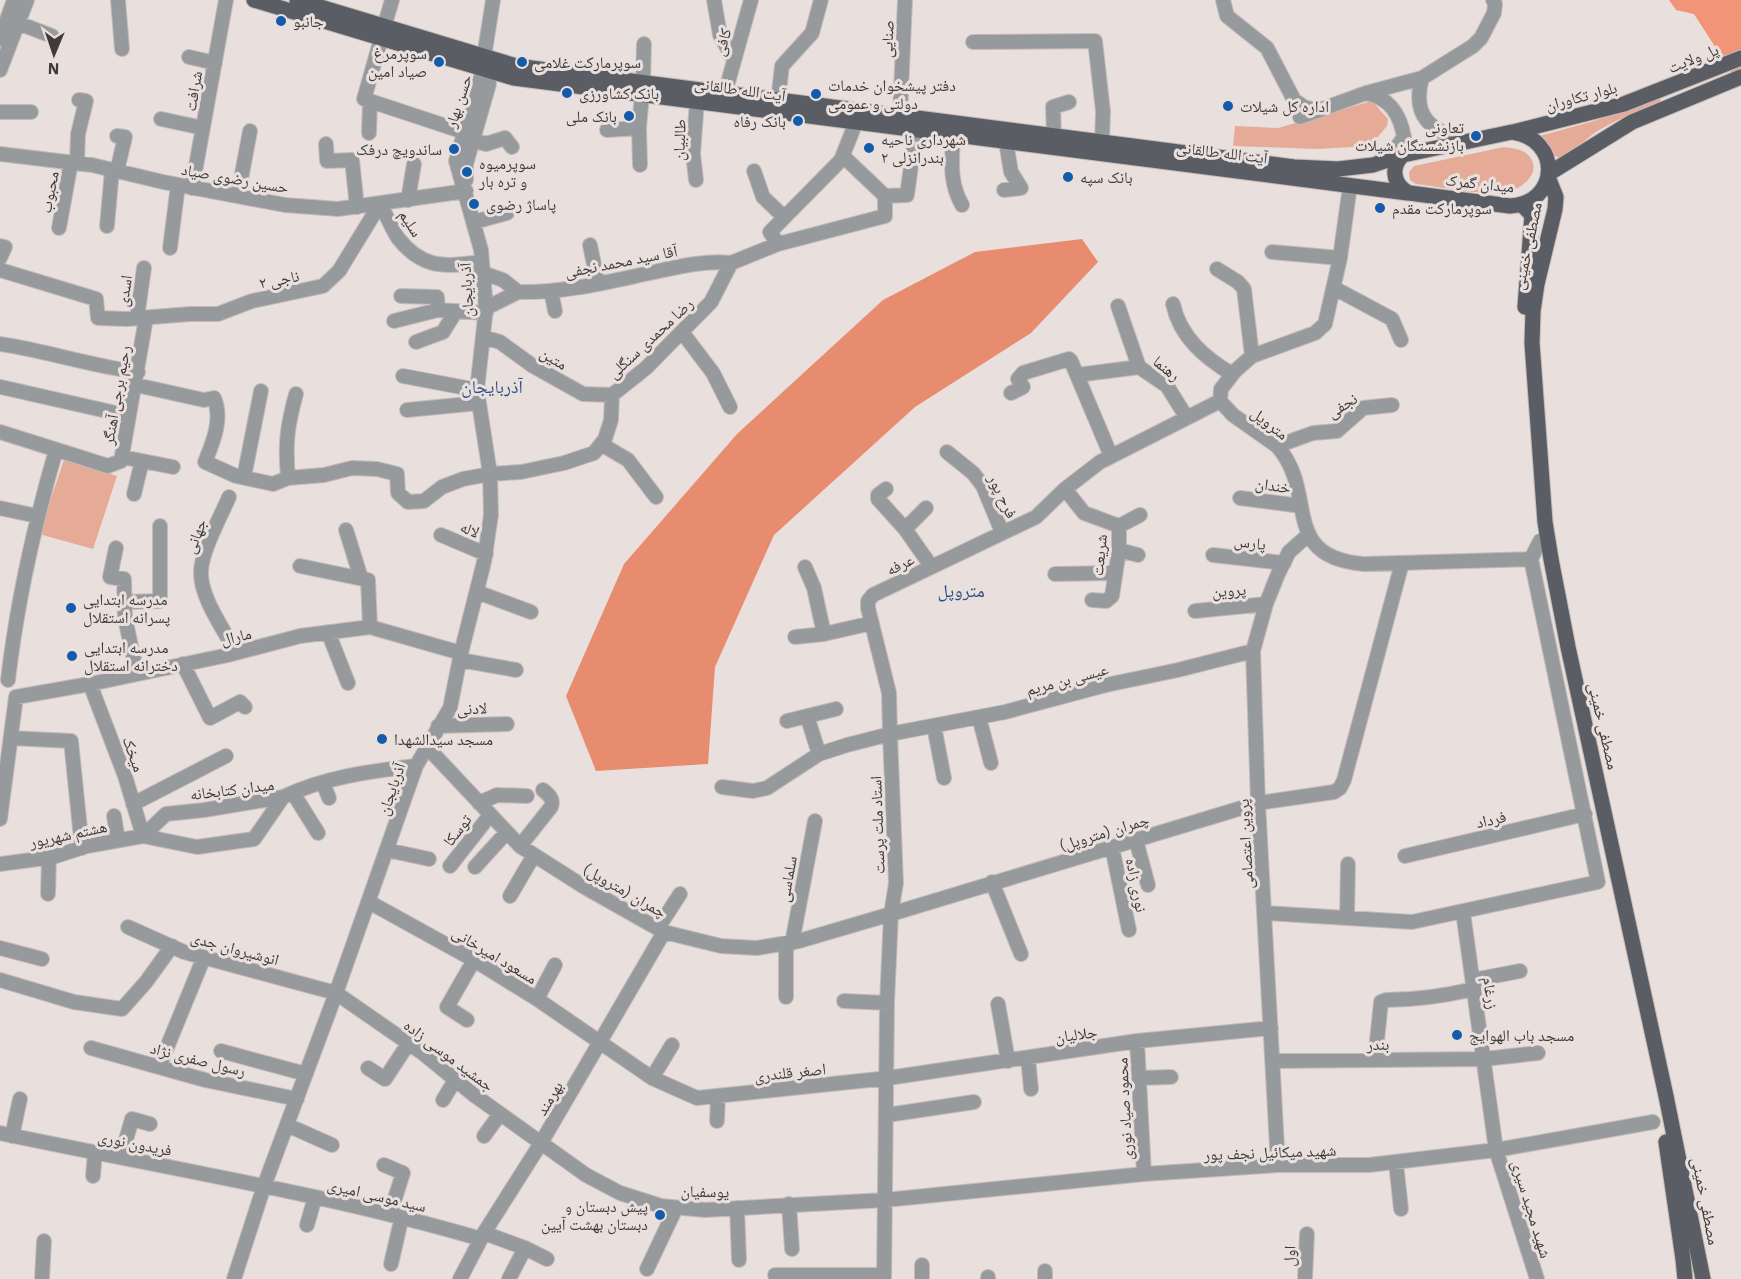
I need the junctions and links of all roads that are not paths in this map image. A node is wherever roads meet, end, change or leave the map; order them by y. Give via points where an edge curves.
1 (118, 0) edge
2 (226, 0) edge
3 (254, 0) edge
4 (392, 0) edge
5 (494, 0) edge
6 (714, 0) edge
7 (751, 0) edge
8 (821, 0) edge
9 (905, 0) edge
10 (1223, 0) edge
11 (1493, 0) edge
12 (304, 1) edge
13 (19, 3) edge
14 (18, 23) junction
15 (383, 33) junction
16 (52, 36) dead end
17 (0, 39) edge
18 (973, 42) dead end
19 (644, 44) dead end
20 (122, 49) dead end
21 (189, 57) dead end
22 (1741, 58) edge
23 (734, 60) junction
24 (215, 63) junction
25 (484, 64) junction
26 (1, 66) edge
27 (1741, 77) edge
28 (1422, 78) junction
29 (642, 88) junction
30 (1658, 91) joint
31 (725, 93) junction
32 (1366, 93) junction
33 (79, 100) dead end
34 (778, 100) junction
35 (370, 101) junction
36 (696, 101) junction
37 (1069, 102) dead end
38 (1318, 111) junction
39 (0, 112) edge
40 (31, 112) dead end
41 (1300, 117) dead end
42 (160, 119) dead end
43 (899, 121) junction
44 (856, 122) junction
45 (203, 128) junction
46 (639, 128) junction
47 (607, 130) dead end
48 (916, 130) junction
49 (250, 131) dead end
50 (1512, 132) junction
51 (369, 133) dead end
52 (953, 135) junction
53 (1054, 135) junction
54 (117, 136) dead end
55 (469, 136) junction
56 (1006, 142) junction
57 (1102, 142) junction
58 (1467, 142) junction
59 (326, 144) dead end
60 (512, 147) dead end
61 (0, 154) edge
62 (1403, 155) junction
63 (843, 156) junction
64 (74, 163) junction
65 (414, 164) dead end
66 (640, 165) dead end
67 (1373, 165) junction
68 (1356, 168) junction
69 (115, 170) junction
70 (754, 171) dead end
71 (1548, 175) junction
72 (696, 180) dead end
73 (185, 186) junction
74 (1350, 186) junction
75 (1375, 188) junction
76 (1004, 190) dead end
77 (466, 191) junction
78 (1409, 193) junction
79 (238, 195) junction
80 (885, 196) junction
81 (408, 200) junction
82 (380, 204) junction
83 (962, 205) dead end
84 (357, 207) junction
85 (1527, 210) junction
86 (507, 213) dead end
87 (784, 217) junction
88 (1553, 220) junction
89 (474, 222) junction
90 (107, 226) dead end
91 (59, 228) dead end
92 (778, 244) junction
93 (590, 245) dead end
94 (0, 246) edge
95 (170, 248) dead end
96 (1272, 252) dead end
97 (0, 258) edge
98 (1340, 258) junction
99 (731, 263) junction
100 (144, 268) dead end
101 (1217, 269) dead end
102 (0, 270) edge
103 (483, 273) junction
104 (598, 284) junction
105 (1334, 288) junction
106 (551, 291) junction
107 (518, 292) junction
108 (401, 296) dead end
109 (1173, 304) dead end
110 (1118, 306) dead end
111 (438, 310) junction
112 (456, 311) junction
113 (486, 311) junction
114 (555, 311) dead end
115 (140, 317) junction
116 (394, 321) dead end
117 (682, 332) junction
118 (483, 337) junction
119 (1401, 340) dead end
120 (416, 342) dead end
121 (0, 344) edge
122 (1252, 356) junction
123 (1139, 367) junction
124 (1232, 374) junction
125 (1077, 375) junction
126 (403, 376) dead end
127 (137, 379) junction
128 (1, 387) edge
129 (261, 391) dead end
130 (1011, 393) dead end
131 (296, 394) dead end
132 (612, 395) junction
133 (478, 396) junction
134 (1220, 401) junction
135 (1392, 405) dead end
136 (730, 406) dead end
137 (407, 411) dead end
138 (129, 416) junction
139 (1187, 418) junction
140 (0, 432) edge
141 (601, 444) junction
142 (1277, 446) junction
143 (56, 450) junction
144 (947, 452) dead end
145 (1111, 456) junction
146 (122, 457) junction
147 (142, 461) junction
148 (173, 467) dead end
149 (490, 474) junction
150 (244, 477) junction
151 (288, 478) junction
152 (886, 489) dead end
153 (1065, 489) junction
154 (135, 494) dead end
155 (229, 497) dead end
156 (656, 497) dead end
157 (1240, 498) dead end
158 (1301, 506) junction
159 (0, 508) edge
160 (926, 508) dead end
161 (1140, 515) dead end
162 (37, 516) junction
163 (160, 526) dead end
164 (1119, 526) junction
165 (905, 529) junction
166 (346, 530) dead end
167 (1002, 532) junction
168 (441, 535) dead end
169 (1308, 535) junction
170 (1540, 541) junction
171 (116, 548) dead end
172 (1119, 550) junction
173 (486, 554) junction
174 (1138, 555) dead end
175 (1213, 555) dead end
176 (1531, 559) junction
177 (1284, 563) junction
178 (1402, 563) junction
179 (300, 566) dead end
180 (932, 566) junction
181 (805, 567) dead end
182 (1114, 573) junction
183 (1055, 574) dead end
184 (361, 578) junction
185 (477, 592) junction
186 (1092, 600) dead end
187 (124, 602) junction
188 (1266, 604) junction
189 (1195, 610) dead end
190 (531, 612) dead end
191 (872, 623) junction
192 (370, 627) junction
193 (328, 632) junction
194 (824, 634) junction
195 (795, 638) dead end
196 (1252, 651) junction
197 (236, 652) junction
198 (461, 656) junction
199 (183, 664) junction
200 (516, 670) dead end
201 (137, 674) junction
202 (8, 680) dead end
203 (348, 683) dead end
204 (90, 684) junction
205 (245, 707) dead end
206 (836, 709) dead end
207 (807, 716) junction
208 (979, 717) junction
209 (788, 721) dead end
210 (507, 724) dead end
211 (438, 726) junction
212 (934, 726) junction
213 (890, 734) junction
214 (11, 738) junction
215 (426, 746) junction
216 (819, 754) junction
217 (226, 756) dead end
218 (991, 763) dead end
219 (416, 766) junction
220 (944, 778) dead end
221 (323, 783) junction
222 (723, 787) dead end
223 (543, 790) dead end
224 (288, 795) junction
225 (526, 796) dead end
226 (329, 798) dead end
227 (479, 803) junction
228 (1258, 803) junction
229 (134, 804) junction
230 (1585, 814) junction
231 (490, 815) junction
232 (114, 816) dead end
233 (0, 819) edge
234 (814, 821) dead end
235 (507, 832) junction
236 (318, 833) dead end
237 (143, 836) junction
238 (118, 840) junction
239 (1136, 840) junction
240 (520, 846) junction
241 (1112, 847) junction
242 (82, 848) junction
243 (387, 850) junction
244 (534, 855) junction
245 (1405, 856) dead end
246 (49, 857) junction
247 (429, 859) dead end
248 (0, 864) edge
249 (1348, 864) dead end
250 (450, 866) dead end
251 (475, 867) dead end
252 (992, 882) junction
253 (1148, 885) dead end
254 (48, 894) dead end
255 (680, 894) dead end
256 (510, 896) dead end
257 (369, 902) junction
258 (1463, 912) junction
259 (1265, 913) junction
260 (891, 914) junction
261 (1347, 917) junction
262 (128, 927) dead end
263 (661, 930) junction
264 (1129, 930) dead end
265 (789, 943) junction
266 (172, 946) junction
267 (0, 948) edge
268 (1021, 954) dead end
269 (204, 957) junction
270 (42, 959) dead end
271 (474, 960) junction
272 (555, 965) dead end
273 (1520, 970) dead end
274 (0, 980) edge
275 (1473, 985) junction
276 (336, 993) junction
277 (786, 997) dead end
278 (537, 999) junction
279 (844, 1001) dead end
280 (887, 1003) junction
281 (998, 1004) dead end
282 (467, 1020) dead end
283 (1271, 1028) junction
284 (1137, 1041) junction
285 (600, 1043) junction
286 (408, 1044) junction
287 (672, 1046) dead end
288 (91, 1048) dead end
289 (221, 1051) dead end
290 (1538, 1053) dead end
291 (1028, 1058) junction
292 (1484, 1059) junction
293 (1008, 1060) junction
294 (1375, 1060) junction
295 (1272, 1061) junction
296 (159, 1067) junction
297 (368, 1068) dead end
298 (306, 1074) junction
299 (1171, 1077) dead end
300 (652, 1078) junction
301 (888, 1078) junction
302 (1139, 1078) junction
303 (455, 1080) junction
304 (1031, 1089) dead end
305 (718, 1096) junction
306 (20, 1099) dead end
307 (297, 1099) junction
308 (443, 1100) dead end
309 (974, 1102) dead end
310 (500, 1114) junction
311 (887, 1115) junction
312 (717, 1121) dead end
313 (1653, 1122) dead end
314 (150, 1124) dead end
315 (287, 1125) junction
316 (6, 1135) edge
317 (484, 1136) dead end
318 (541, 1143) junction
319 (332, 1145) dead end
320 (1496, 1150) junction
321 (95, 1152) junction
322 (121, 1157) junction
323 (1396, 1163) junction
324 (384, 1165) dead end
325 (1278, 1166) junction
326 (1144, 1174) junction
327 (93, 1176) dead end
328 (264, 1186) junction
329 (315, 1197) junction
330 (885, 1200) junction
331 (789, 1204) junction
332 (676, 1208) junction
333 (737, 1208) junction
334 (1401, 1209) dead end
335 (396, 1215) junction
336 (307, 1225) dead end
337 (1307, 1234) dead end
338 (483, 1236) junction
339 (44, 1241) dead end
340 (525, 1248) junction
341 (792, 1249) dead end
342 (547, 1259) dead end
343 (739, 1260) dead end
344 (391, 1263) dead end
345 (647, 1269) dead end
346 (775, 1275) dead end
347 (884, 1277) edge
348 (42, 1279) edge
349 (234, 1279) edge
350 (246, 1279) edge
351 (460, 1279) edge
352 (509, 1279) edge
353 (1305, 1279) edge
354 (1536, 1279) edge
355 (1685, 1279) edge
356 (1703, 1279) edge

1 - 20 street
2 - 24 street, شرافت
3 - 15 main road, آیت الله طالقانی
4 - 15 street
5 - 25 street, حسن بهار
6 - 23 street via 720,35
7 - 23 street, کافی
8 - 34 street via 812,33 782,66
9 - 43 street, صنایی
10 - 38 street via 1227,16 1267,48 1294,100
11 - 28 street via 1494,13 1481,38
12 - 15 main road, آیت الله طالقانی
13 - 14 street
13 - 17 street
14 - 16 street
14 - 26 street
15 - 25 main road, آیت الله طالقانی
15 - 35 street via 364,99
18 - 57 street via 1095,41 1103,111
19 - 29 street
21 - 24 street
22 - 30 main road, پل ولایت
23 - 31 street, کافی
24 - 45 street, شرافت
25 - 29 main road, آیت الله طالقانی via 514,78
25 - 55 street, حسن بهار
27 - 71 main road via 1632,122
28 - 32 street
28 - 58 street via 1418,100 1425,119 1435,129
29 - 31 main road, آیت الله طالقانی
29 - 36 main road, آیت الله طالقانی
29 - 46 street
30 - 50 main road, بلوار تکاوران via 1624,104
31 - 34 main road, آیت الله طالقانی
32 - 38 street
32 - 67 street via 1392,105 1402,123 1404,137 1394,152
33 - 64 street, محبوب via 86,101
34 - 43 main road, آیت الله طالقانی
35 - 51 street
35 - 55 street
36 - 44 main road, آیت الله طالقانی
36 - 72 street, طالبیان
37 - 53 street via 1053,106
38 - 41 street
39 - 40 street
42 - 45 street
43 - 44 main road, آیت الله طالقانی
43 - 48 main road, آیت الله طالقانی
43 - 53 main road, آیت الله طالقانی
44 - 63 street
45 - 73 street, شرافت
46 - 47 street
46 - 66 street
48 - 52 main road, آیت الله طالقانی
48 - 80 street via 907,195
49 - 79 street
50 - 58 main road, میدان گمرک
50 - 71 main road via 1537,142 1546,157
52 - 56 main road, آیت الله طالقانی
52 - 83 street via 954,190
53 - 57 main road, آیت الله طالقانی
54 - 69 street via 125,137
55 - 60 street via 486,144 505,138
55 - 77 street, حسن بهار via 456,160
56 - 74 main road, آیت الله طالقانی
56 - 76 street via 1011,172 1022,188
57 - 68 main road, آیت الله طالقانی via 1294,167
58 - 62 main road, میدان گمرک
59 - 84 street via 327,161 352,160
61 - 64 street, حسین رضوی صیاد
62 - 67 main road, آیت الله طالقانی
62 - 78 main road via 1394,173 1400,187
63 - 80 street
63 - 87 street
64 - 69 street, حسین رضوی صیاد
64 - 91 street, محبوب
65 - 81 street
67 - 68 main road, آیت الله طالقانی
68 - 75 main road via 1378,175 1381,181
69 - 73 street, حسین رضوی صیاد
69 - 90 street
70 - 87 street via 763,197
71 - 85 main road, میدان گمرک
71 - 88 main road, مصطفی خمینی via 1556,197
73 - 79 street, حسین رضوی صیاد
73 - 95 street, شرافت
74 - 75 main road, آیت الله طالقانی
74 - 98 street
75 - 78 main road, آیت الله طالقانی
77 - 81 street, حسین رضوی صیاد
77 - 89 street, آذربایجان
78 - 85 main road, میدان گمرک
79 - 84 street, حسین رضوی صیاد via 285,205
80 - 92 street via 885,216
81 - 82 street, حسین رضوی صیاد
82 - 84 street, حسین رضوی صیاد
82 - 103 street, سلیم via 398,237 419,259 433,264 473,262
82 - 115 street, ناجی ۲ via 339,271 323,286 252,301 218,314
85 - 88 main road via 1545,209
85 - 170 main road, مصطفی خمینی via 1524,330
86 - 89 street
87 - 92 street via 770,232
88 - 356 main road, مصطفی خمینی via 1537,284 1532,343 1547,538
89 - 103 street, آذربایجان
92 - 99 street
93 - 104 street
94 - 97 street via 5,247
96 - 98 street
98 - 105 street
99 - 104 street, آقا سید محمد نجفی via 693,264
99 - 117 street, رضا محمدی سنگلی via 711,302
100 - 115 street, اسدی
101 - 122 street via 1244,289
102 - 115 street, ناجی ۲ via 96,299 98,318
103 - 107 street via 503,280
103 - 113 street, آذربایجان
104 - 106 street, آقا سید محمد نجفی
105 - 119 street via 1392,319
105 - 122 street via 1320,330
106 - 107 street, آقا سید محمد نجفی
106 - 114 street
107 - 113 street
108 - 111 street via 437,297
109 - 124 street via 1194,345 1208,360
110 - 123 street, رهنما
111 - 112 street
111 - 116 street
112 - 113 street
112 - 120 street via 443,333
113 - 118 street, آذربایجان
115 - 127 street, رحیم برجی آهنگر via 145,324
117 - 132 street, رضا محمدی سنگلی via 630,383
117 - 136 street via 713,374
118 - 132 street, متین via 500,342 583,394
118 - 133 street, آذربایجان
121 - 127 street via 74,358
122 - 124 street
123 - 125 street
123 - 139 street, رهنما via 1167,386
124 - 134 street via 1221,389
125 - 130 street via 1071,361 1064,360 1023,373 1018,379 1023,387
125 - 145 street
126 - 133 street
127 - 138 street, رحیم برجی آهنگر
127 - 150 street via 204,400 214,398 217,423 205,462
128 - 138 street
129 - 150 street
131 - 151 street via 285,447
132 - 141 street, رضا محمدی سنگلی via 611,420
133 - 137 street
133 - 149 street, آذربایجان
134 - 139 street, عرفه
134 - 142 street, متروپل
135 - 142 street, نجفی via 1363,408 1337,431 1313,433
138 - 146 street, رحیم برجی آهنگر
139 - 145 street, عرفه
140 - 143 street, رحیم برجی آهنگر
141 - 149 street via 594,453 578,459 521,472
141 - 156 street via 628,460
142 - 158 street, متروپل via 1295,474
143 - 146 street, رحیم برجی آهنگر via 108,466
143 - 162 street
144 - 167 street, فرح پور via 983,486
145 - 153 street, عرفه
146 - 147 street
147 - 148 street
147 - 154 street
149 - 151 street via 442,487 424,501 408,502 398,493 397,474 378,469 352,468
149 - 173 street, آذربایجان via 491,515
150 - 151 street via 273,484
152 - 165 street via 878,499
153 - 164 street, شریعت via 1084,513
153 - 167 street, عرفه via 1036,517
155 - 197 street, جهانی via 201,571 202,587
157 - 158 street, خندان
158 - 169 street, متروپل
159 - 162 street
160 - 165 street
161 - 164 street
162 - 202 street via 19,600
163 - 187 street via 160,601
164 - 172 street, شریعت
165 - 180 street
166 - 184 street
167 - 180 street, عرفه
168 - 173 street, لاله
169 - 177 street, پروین اعتصامی via 1289,552
169 - 178 street via 1324,553 1343,562
170 - 176 street
170 - 355 main road, مصطفی خمینی via 1662,1120
171 - 187 street via 110,577 124,579
172 - 174 street
172 - 182 street, شریعت
173 - 185 street, آذربایجان
175 - 177 street, پارس
176 - 178 street
176 - 230 street
177 - 188 street, پروین اعتصامی
178 - 228 street, چمران (متروپل) via 1340,788
179 - 184 street
180 - 191 street, عرفه via 873,595 868,601
181 - 194 street
182 - 183 street
182 - 186 street, شریعت via 1109,600
184 - 192 street via 368,580
185 - 190 street
185 - 198 street, آذربایجان
187 - 201 street
188 - 189 street, پروین
188 - 196 street, پروین اعتصامی
191 - 194 street
191 - 213 street, عرفه via 889,693
192 - 193 street, مارال
192 - 198 street, مارال
193 - 197 street, مارال
193 - 203 street
194 - 195 street
196 - 208 street, عیسی بن مریم
196 - 228 street, پروین اعتصامی
197 - 199 street, مارال
198 - 200 street, مارال
198 - 211 street, آذربایجان via 450,708
199 - 201 street, مارال
199 - 205 street via 210,718 240,702
201 - 204 street, مارال
204 - 214 street, مارال via 16,697
204 - 229 street, میخک
206 - 207 street
207 - 209 street
207 - 216 street
208 - 212 street, عیسی بن مریم
208 - 218 street
210 - 211 street, لادنی
211 - 215 street, آذربایجان
212 - 213 street, عیسی بن مریم
212 - 220 street
213 - 216 street
213 - 260 street, استاد ملت پرست via 896,883
214 - 233 street
214 - 242 street via 71,741
215 - 219 street, آذربایجان
215 - 227 street, چمران (متروپل)
216 - 222 street via 766,788 753,791
217 - 229 street
219 - 221 street via 363,772
219 - 243 street, آذربایجان
221 - 224 street
221 - 226 street
223 - 240 street via 553,802 551,807
224 - 236 street
224 - 237 street, میدان کتابخانه via 166,814
224 - 237 street, میدان کتابخانه via 254,839 197,847
225 - 227 street via 496,795
227 - 231 street, چمران (متروپل)
228 - 239 street, چمران (متروپل)
228 - 259 street, پروین اعتصامی
229 - 237 street, میخک
230 - 245 street, فرداد
230 - 258 street via 1599,882
231 - 235 street, چمران (متروپل)
231 - 250 street, توسکا
232 - 238 street
234 - 265 street, سلماسی
235 - 240 street, چمران (متروپل)
235 - 251 street
237 - 238 street, هشتم شهریور
238 - 242 street, هشتم شهریور
239 - 241 street, چمران (متروپل)
239 - 253 street
240 - 244 street, چمران (متروپل)
241 - 252 street, چمران (متروپل)
241 - 264 street, نوری زاده
242 - 246 street, هشتم شهریور
243 - 247 street
243 - 257 street, آذربایجان
244 - 256 street
244 - 263 street, چمران (متروپل)
246 - 248 street, هشتم شهریور
246 - 254 street
249 - 261 street
252 - 260 street, چمران (متروپل)
252 - 268 street
255 - 263 street, بهرمند
257 - 271 street, مسعود امیرخانی
257 - 276 street, آذربایجان
258 - 261 street via 1412,922
258 - 275 street, زرغام
259 - 261 street
259 - 283 street, پروین اعتصامی
260 - 265 street, چمران (متروپل)
260 - 280 street
262 - 266 street, انوشیروان جدی
263 - 265 street, چمران (متروپل) via 721,946 757,948
263 - 285 street, بهرمند
265 - 277 street, سلماسی
266 - 269 street, انوشیروان جدی
266 - 274 street via 122,1009 74,1002
267 - 270 street
269 - 276 street, انوشیروان جدی
269 - 296 street
271 - 278 street, مسعود امیرخانی
271 - 282 street via 447,1007
272 - 278 street
273 - 275 street
275 - 292 street, زرغام
275 - 294 street via 1434,998 1382,1002
276 - 286 street, جمشید موسی زاده
276 - 298 street, آذربایجان
278 - 285 street, مسعود امیرخانی
279 - 280 street
280 - 301 street
281 - 293 street
283 - 284 street, جلالیان
283 - 295 street, پروین اعتصامی
284 - 291 street, جلالیان
284 - 302 street, محمود صیاد نوری
285 - 300 street
285 - 318 street, بهرمند
286 - 297 street via 385,1079
286 - 303 street, جمشید موسی زاده
287 - 300 street
288 - 296 street, رسول صفری نژاد
289 - 298 street
290 - 292 street, بندر
291 - 293 street, جلالیان
291 - 304 street
292 - 294 street, بندر
292 - 320 street, زرغام
293 - 301 street, جلالیان
294 - 295 street, بندر
295 - 325 street, پروین اعتصامی
296 - 307 street, رسول صفری نژاد
298 - 307 street, آذربایجان
299 - 302 street
300 - 305 street, اصغر قلندری via 697,1098
301 - 305 street, اصغر قلندری
301 - 311 street
302 - 326 street, محمود صیاد نوری
303 - 308 street
303 - 310 street, جمشید موسی زاده
305 - 312 street
306 - 316 street
307 - 315 street, آذربایجان
309 - 311 street
310 - 317 street
310 - 318 street, جمشید موسی زاده
311 - 330 street
313 - 320 street, شهید میکائیل نجف پور
314 - 322 street via 132,1119
315 - 319 street
315 - 328 street, آذربایجان
316 - 321 street, فریدون نوری
318 - 332 street, یوسفیان via 620,1193
318 - 338 street, بهرمند
320 - 323 street, شهید میکائیل نجف پور
320 - 354 street, شهید مجید سیری
321 - 322 street, فریدون نوری
321 - 327 street
322 - 328 street, فریدون نوری
323 - 325 street, شهید میکائیل نجف پور
323 - 334 street
324 - 335 street via 403,1173
325 - 326 street, شهید میکائیل نجف پور
326 - 330 street, شهید میکائیل نجف پور
328 - 329 street, سید موسی امیری
328 - 349 street, آذربایجان
329 - 335 street, سید موسی امیری
329 - 336 street
330 - 331 street, یوسفیان
330 - 347 street
331 - 333 street, یوسفیان
331 - 341 street
332 - 333 street, یوسفیان
332 - 345 street
333 - 343 street
335 - 338 street, سید موسی امیری
335 - 344 street
337 - 353 street, اول
338 - 340 street, سید موسی امیری
338 - 351 street, بهرمند
339 - 348 street
340 - 342 street, سید موسی امیری
340 - 352 street
346 - 347 street
349 - 350 street

